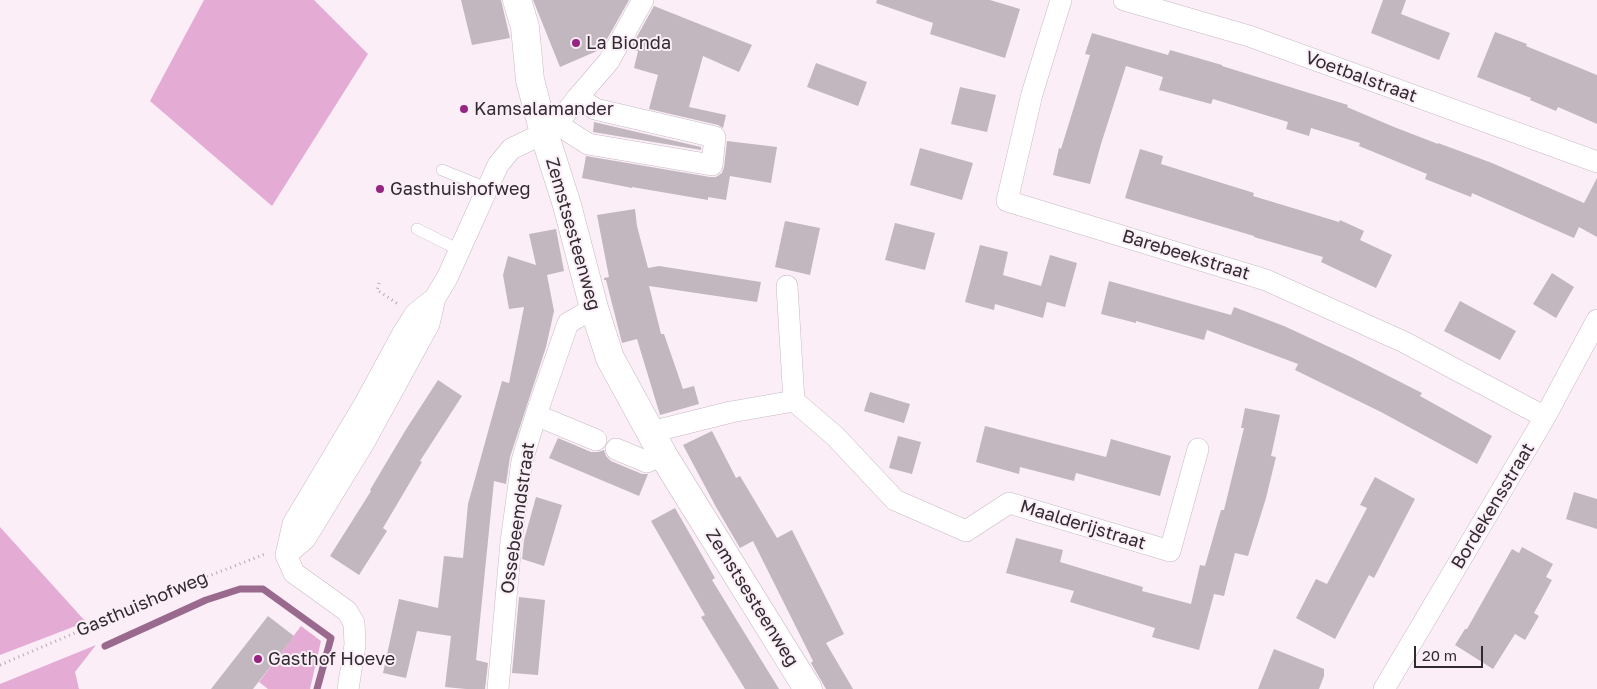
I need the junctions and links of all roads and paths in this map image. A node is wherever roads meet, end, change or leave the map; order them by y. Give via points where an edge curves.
1 (517, 0) edge
2 (644, 0) edge
3 (1061, 0) edge
4 (1124, 0) edge
5 (578, 97) junction
6 (551, 129) junction
7 (1597, 162) edge
8 (442, 170) dead end
9 (488, 188) junction
10 (417, 229) dead end
11 (459, 250) junction
12 (379, 283) dead end
13 (787, 286) dead end
14 (435, 298) junction
15 (594, 308) junction
16 (415, 314) junction
17 (1597, 320) edge
18 (394, 368) junction
19 (794, 401) junction
20 (536, 415) junction
21 (1545, 417) junction
22 (596, 440) dead end
23 (657, 444) junction
24 (616, 449) dead end
25 (1198, 449) dead end
26 (286, 555) junction
27 (0, 665) edge
28 (348, 689) edge
29 (498, 689) edge
30 (808, 689) edge
31 (1384, 689) edge

1 - 6 street, Zemstsesteenweg via 525,27 530,80
2 - 5 street via 609,61
3 - 21 street, Barebeekstraat via 1032,94 1007,201 1266,280 1404,342
4 - 7 street, Voetbalstraat via 1249,36
5 - 6 street
5 - 6 street via 595,109 715,137 712,165 588,144
6 - 9 street via 511,149 498,165
6 - 15 street, Zemstsesteenweg
8 - 9 lane
9 - 11 street
10 - 11 lane
11 - 14 street
12 - 16 path via 377,290
13 - 19 street
14 - 16 street
14 - 18 street via 429,324
15 - 20 street, Ossebeemdstraat via 568,323
15 - 23 street, Zemstsesteenweg via 610,358
16 - 18 street
17 - 21 street, Bordekensstraat
18 - 26 street via 364,405 354,441 312,509 304,539
19 - 23 street via 731,412
19 - 25 street, Maalderijstraat via 835,436 895,500 966,531 1009,503 1170,552
20 - 22 street
20 - 29 street, Ossebeemdstraat via 522,461
21 - 31 street, Bordekensstraat
23 - 24 street via 647,462
23 - 30 street, Zemstsesteenweg
26 - 27 path, Gasthuishofweg via 266,553
26 - 28 street via 294,573 347,611 354,623 355,645

